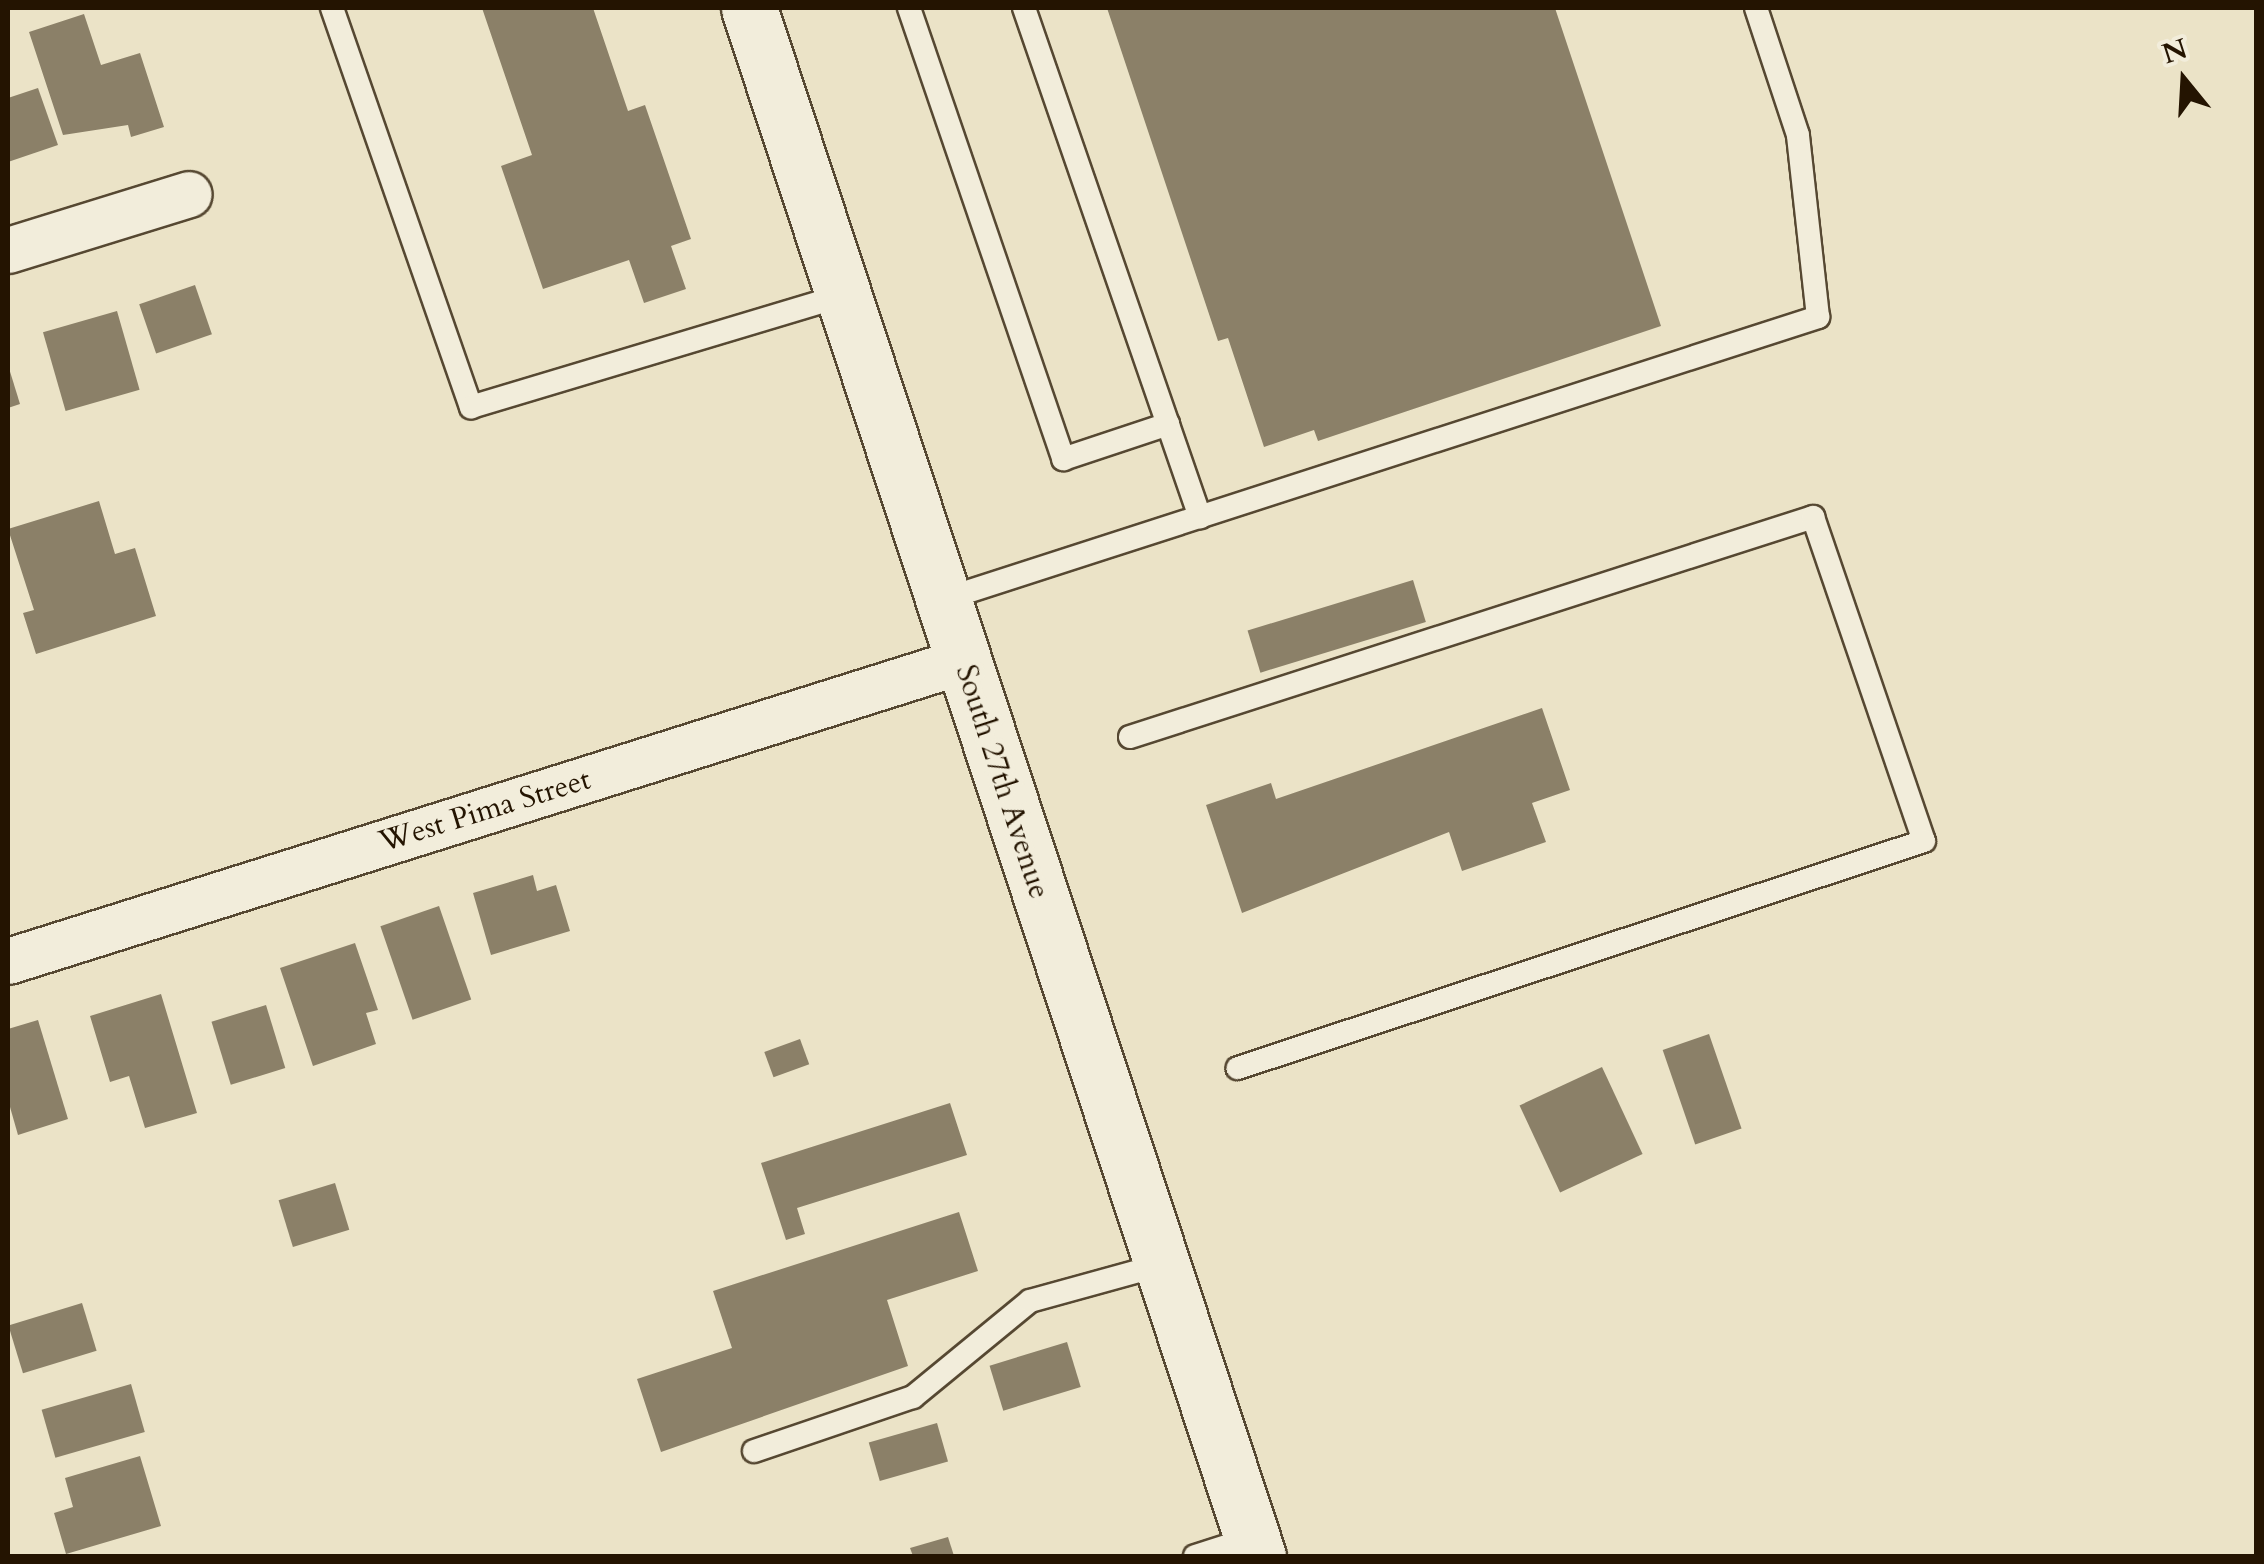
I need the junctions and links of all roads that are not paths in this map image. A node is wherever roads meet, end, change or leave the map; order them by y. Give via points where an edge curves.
1 (332, 8) edge
2 (749, 8) edge
3 (908, 8) edge
4 (1024, 8) edge
5 (1756, 8) edge
6 (188, 194) dead end
7 (8, 250) edge
8 (842, 296) junction
9 (1168, 424) junction
10 (1200, 517) junction
11 (942, 600) junction
12 (962, 661) junction
13 (1130, 737) dead end
14 (8, 960) edge
15 (1238, 1068) dead end
16 (1160, 1265) junction
17 (754, 1451) dead end
18 (1254, 1547) edge
19 (1195, 1556) edge

1 - 8 lane via 470,407
2 - 8 main road, South 27th Avenue
3 - 9 lane via 1063,459
4 - 9 lane
5 - 10 lane via 1798,135 1818,317
6 - 7 street
8 - 11 main road, South 27th Avenue
9 - 10 lane
10 - 11 lane
11 - 12 main road, South 27th Avenue
12 - 14 street, West Pima Street
12 - 16 main road, South 27th Avenue
13 - 15 lane via 1812,517 1924,841
16 - 17 lane via 1030,1302 913,1397
16 - 18 main road, South 27th Avenue
18 - 19 lane

